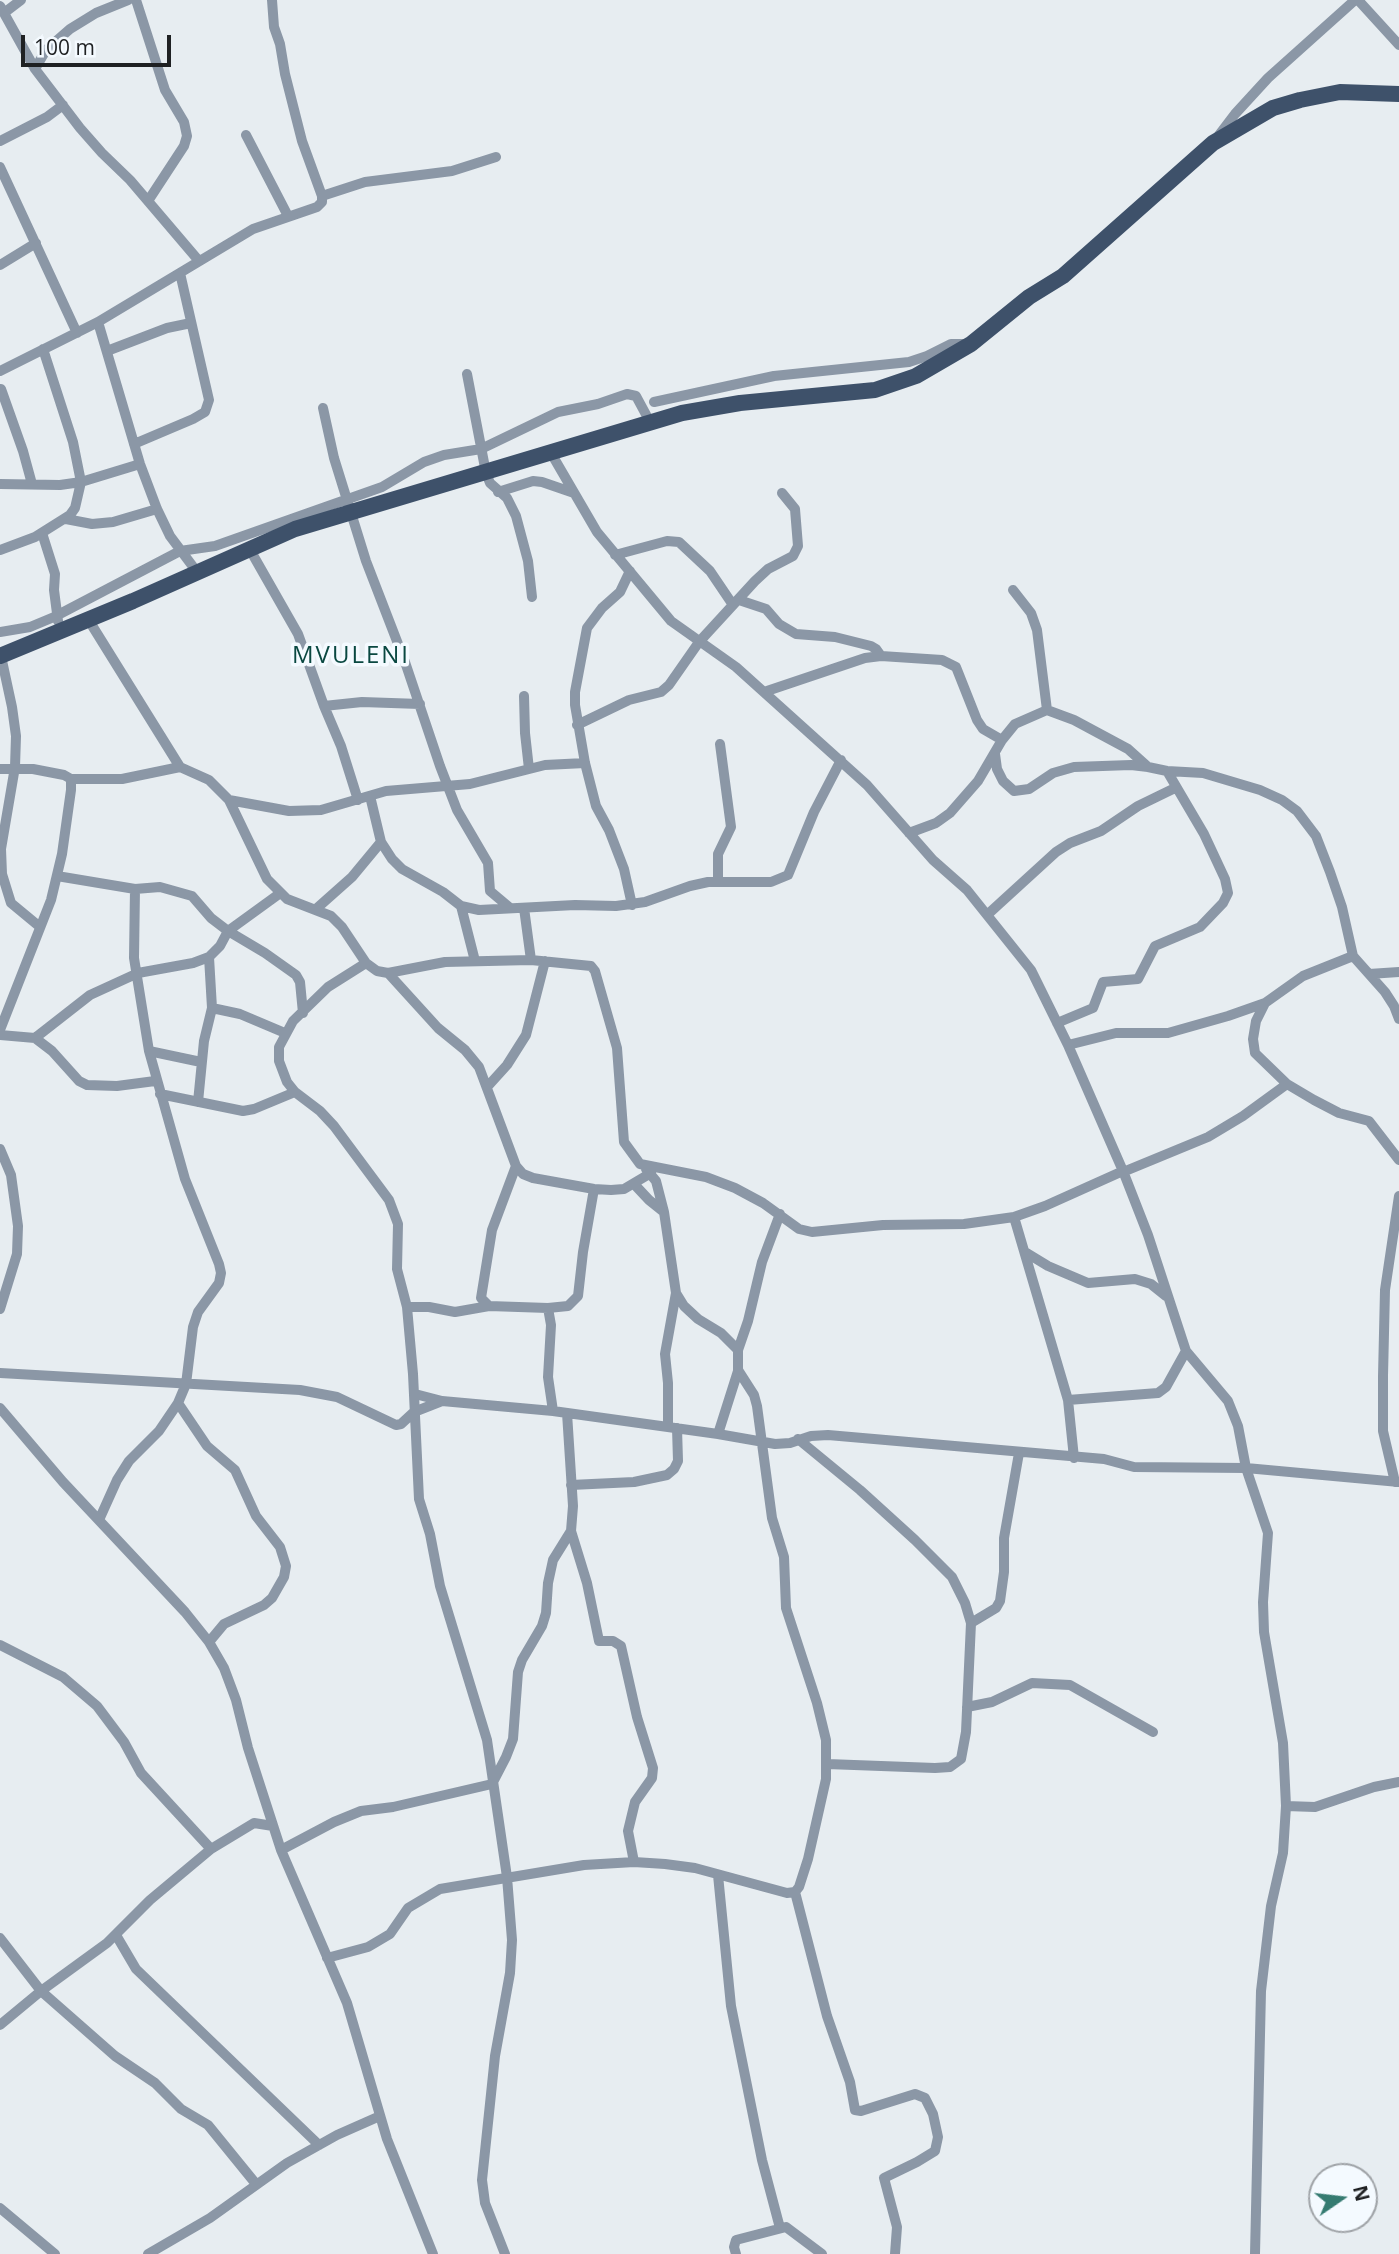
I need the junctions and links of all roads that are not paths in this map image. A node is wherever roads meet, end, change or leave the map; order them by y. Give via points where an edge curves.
1 (21, 0) edge
2 (126, 0) edge
3 (136, 0) edge
4 (272, 0) edge
5 (1356, 0) edge
6 (2, 10) edge
7 (1399, 45) edge
8 (35, 69) junction
9 (1399, 94) edge
10 (63, 105) junction
11 (246, 135) dead end
12 (0, 141) edge
13 (1213, 143) junction
14 (496, 157) dead end
15 (0, 167) edge
16 (322, 196) junction
17 (148, 201) junction
18 (288, 216) junction
19 (36, 243) junction
20 (199, 261) junction
21 (0, 265) edge
22 (180, 273) junction
23 (98, 322) junction
24 (191, 323) junction
25 (77, 333) junction
26 (971, 344) junction
27 (43, 349) junction
28 (107, 351) junction
29 (0, 371) edge
30 (467, 374) dead end
31 (1, 389) edge
32 (636, 396) junction
33 (654, 402) junction
34 (323, 408) dead end
35 (648, 417) junction
36 (134, 444) junction
37 (481, 449) junction
38 (551, 453) junction
39 (140, 464) junction
40 (486, 473) junction
41 (81, 482) junction
42 (0, 484) edge
43 (32, 484) junction
44 (498, 492) junction
45 (574, 493) junction
46 (782, 493) dead end
47 (348, 506) junction
48 (157, 509) junction
49 (66, 519) junction
50 (294, 524) junction
51 (42, 533) junction
52 (249, 548) junction
53 (0, 550) edge
54 (180, 551) junction
55 (615, 555) junction
56 (630, 571) junction
57 (198, 572) junction
58 (1013, 590) dead end
59 (531, 597) dead end
60 (736, 602) junction
61 (88, 619) junction
62 (58, 623) junction
63 (0, 632) edge
64 (699, 642) junction
65 (0, 656) edge
66 (881, 656) junction
67 (765, 692) junction
68 (524, 696) dead end
69 (420, 704) junction
70 (324, 706) junction
71 (1047, 710) junction
72 (577, 725) junction
73 (1002, 740) junction
74 (720, 744) dead end
75 (994, 753) junction
76 (841, 760) junction
77 (585, 763) junction
78 (1148, 766) junction
79 (180, 767) junction
80 (15, 768) junction
81 (0, 769) edge
82 (529, 769) junction
83 (1167, 771) junction
84 (71, 779) junction
85 (447, 785) junction
86 (1175, 788) junction
87 (370, 796) junction
88 (229, 800) junction
89 (358, 800) junction
90 (909, 833) junction
91 (381, 842) junction
92 (0, 849) edge
93 (57, 876) junction
94 (718, 882) junction
95 (135, 889) junction
96 (279, 894) junction
97 (632, 905) junction
98 (461, 906) junction
99 (509, 907) junction
100 (524, 908) junction
101 (316, 909) junction
102 (479, 911) junction
103 (987, 915) junction
104 (40, 927) junction
105 (228, 930) junction
106 (468, 930) junction
107 (1353, 956) junction
108 (209, 957) junction
109 (531, 960) junction
110 (475, 961) junction
111 (545, 961) junction
112 (366, 963) junction
113 (1399, 972) edge
114 (138, 973) junction
115 (388, 973) junction
116 (1369, 974) junction
117 (1265, 1003) junction
118 (212, 1008) junction
119 (303, 1013) junction
120 (1399, 1018) edge
121 (1057, 1023) junction
122 (0, 1030) edge
123 (285, 1033) junction
124 (0, 1035) edge
125 (35, 1038) junction
126 (1068, 1045) junction
127 (149, 1051) junction
128 (201, 1062) junction
129 (155, 1080) junction
130 (1287, 1084) junction
131 (488, 1086) junction
132 (295, 1092) junction
133 (160, 1094) junction
134 (198, 1102) junction
135 (0, 1149) edge
136 (1399, 1160) edge
137 (640, 1164) junction
138 (516, 1166) junction
139 (651, 1172) junction
140 (1123, 1172) junction
141 (634, 1184) junction
142 (594, 1189) junction
143 (1399, 1196) edge
144 (664, 1212) junction
145 (780, 1214) junction
146 (1014, 1217) junction
147 (1025, 1252) junction
148 (676, 1293) junction
149 (1170, 1301) junction
150 (479, 1303) junction
151 (407, 1307) junction
152 (0, 1308) edge
153 (548, 1308) junction
154 (738, 1350) junction
155 (1186, 1351) junction
156 (738, 1370) junction
157 (0, 1373) edge
158 (187, 1384) junction
159 (415, 1394) junction
160 (1068, 1400) junction
161 (442, 1401) junction
162 (178, 1403) junction
163 (0, 1408) edge
164 (553, 1411) junction
165 (414, 1412) junction
166 (567, 1413) junction
167 (672, 1428) junction
168 (718, 1434) junction
169 (798, 1439) junction
170 (763, 1441) junction
171 (1019, 1453) junction
172 (1074, 1458) junction
173 (1246, 1468) junction
174 (1397, 1482) edge
175 (572, 1485) junction
176 (99, 1520) junction
177 (571, 1531) junction
178 (971, 1623) junction
179 (209, 1642) junction
180 (0, 1645) edge
181 (967, 1707) junction
182 (1153, 1732) dead end
183 (827, 1764) junction
184 (1399, 1783) edge
185 (492, 1784) junction
186 (1286, 1806) junction
187 (273, 1826) junction
188 (211, 1849) junction
189 (281, 1850) junction
190 (634, 1862) junction
191 (718, 1875) junction
192 (507, 1877) junction
193 (795, 1892) junction
194 (116, 1935) junction
195 (0, 1938) edge
196 (327, 1958) junction
197 (41, 1991) junction
198 (0, 2025) edge
199 (380, 2116) junction
200 (319, 2145) junction
201 (256, 2184) junction
202 (0, 2208) edge
203 (780, 2228) junction
204 (55, 2254) edge
205 (148, 2254) edge
206 (433, 2254) edge
207 (505, 2254) edge
208 (736, 2254) edge
209 (822, 2254) edge
210 (895, 2254) edge
211 (1255, 2254) edge

1 - 6 street
2 - 8 street via 70,29 46,50
3 - 17 street via 165,90 187,136
4 - 16 street via 274,27 302,141
5 - 7 street
5 - 13 street via 1268,78
6 - 8 street
8 - 10 street
9 - 13 main road via 1340,92 1300,100 1273,108
10 - 12 street
10 - 17 street
11 - 18 street
13 - 26 main road via 1063,276
14 - 16 street via 452,171 365,182
15 - 19 street
16 - 18 street via 317,207
17 - 20 street
18 - 20 street via 253,229
19 - 21 street
19 - 25 street
20 - 22 street
22 - 23 street
22 - 24 street
23 - 25 street
23 - 28 street
24 - 28 street
24 - 36 street via 209,400 205,412
25 - 27 street
26 - 33 street via 951,344 909,362 774,376
26 - 35 main road via 915,376 875,390
27 - 29 street
27 - 41 street
28 - 36 street
30 - 37 street
31 - 43 street
32 - 33 street
32 - 35 street
32 - 37 street via 627,394 558,412
33 - 35 street
34 - 47 street
35 - 38 main road
36 - 39 street
37 - 40 street
37 - 47 street via 424,462
38 - 40 main road
38 - 45 street
39 - 41 street
39 - 48 street
40 - 44 street
40 - 47 main road
41 - 43 street
41 - 49 street via 75,508
42 - 43 street
44 - 45 street via 533,481
44 - 59 street via 507,498 516,516 528,561
45 - 55 street
46 - 60 street via 796,509 797,551 768,569
47 - 50 main road
47 - 69 street
48 - 49 street via 113,522
48 - 54 street
49 - 51 street
50 - 52 main road
50 - 54 street
51 - 53 street
51 - 62 street via 55,574
52 - 57 main road
52 - 70 street via 298,634
54 - 57 street
54 - 62 street
55 - 56 street
55 - 60 street via 679,542
56 - 64 street via 671,621
56 - 72 street via 620,592 587,628 575,692
57 - 61 main road
58 - 71 street via 1031,613 1037,630
60 - 64 street
60 - 66 street via 758,605 796,634 871,646
61 - 62 main road
61 - 79 street
62 - 63 street
62 - 65 main road
64 - 67 street
64 - 72 street via 661,692 629,700
65 - 80 street via 16,736
66 - 67 street
66 - 73 street via 942,660 956,667 977,720
67 - 76 street
68 - 82 street
69 - 70 street
69 - 85 street
70 - 89 street
71 - 73 street via 1015,724
71 - 78 street via 1128,749
72 - 77 street
73 - 75 street
74 - 94 street via 731,827 718,854
75 - 78 street via 1003,781 1014,791 1029,789 1053,773 1074,767
75 - 90 street via 978,781 950,813
76 - 90 street
76 - 94 street via 788,875 771,882
77 - 82 street
77 - 97 street via 596,806 624,869
78 - 83 street
79 - 84 street via 122,779
79 - 88 street via 209,780
80 - 81 street
80 - 84 street
80 - 92 street
82 - 85 street
83 - 86 street
83 - 107 street via 1203,773 1260,790 1297,811 1315,836 1330,872
84 - 93 street
85 - 87 street
85 - 99 street via 488,863 490,891
86 - 103 street via 1056,852
86 - 121 street via 1225,879 1228,893 1223,903 1200,927 1155,946 1138,979 1103,982 1093,1008
87 - 89 street
87 - 91 street
88 - 89 street via 301,811
88 - 96 street via 267,880
90 - 103 street
91 - 98 street via 402,869
91 - 101 street via 352,877
92 - 104 street via 11,902
93 - 95 street
93 - 104 street
94 - 97 street
95 - 105 street via 160,887 192,897
95 - 114 street
96 - 101 street
96 - 105 street
97 - 100 street
98 - 102 street
98 - 106 street
99 - 100 street
99 - 102 street
100 - 109 street
101 - 112 street via 342,927
102 - 106 street
103 - 121 street via 1031,970
104 - 122 street
105 - 108 street
105 - 119 street via 296,975
106 - 110 street
107 - 116 street
107 - 117 street via 1303,976
108 - 114 street
108 - 118 street
109 - 110 street
109 - 111 street
110 - 115 street
111 - 131 street via 526,1035
111 - 137 street via 584,964 595,971 617,1048 624,1142
112 - 115 street
112 - 119 street via 328,987
113 - 116 street
114 - 125 street via 90,995
114 - 127 street
115 - 131 street via 438,1028 465,1050
116 - 120 street
117 - 126 street via 1168,1033 1116,1033
117 - 130 street via 1256,1021 1253,1047
118 - 123 street
118 - 128 street
119 - 123 street
121 - 126 street
123 - 132 street via 279,1061
124 - 125 street
125 - 129 street via 87,1085
126 - 140 street
127 - 128 street
127 - 129 street
128 - 134 street
129 - 133 street
130 - 136 street via 1339,1113 1370,1121
130 - 140 street via 1208,1137
131 - 138 street
132 - 134 street via 243,1111
132 - 151 street via 334,1126 389,1200 398,1224 397,1269
133 - 134 street
133 - 158 street via 221,1273 193,1327
135 - 152 street via 15,1190 18,1226 17,1254
137 - 139 street
137 - 145 street via 716,1181
138 - 142 street via 533,1178
138 - 150 street via 492,1230
139 - 141 street
139 - 144 street
140 - 146 street
140 - 149 street
141 - 142 street via 624,1189
141 - 144 street
142 - 153 street via 578,1296 568,1306
143 - 174 street via 1385,1290 1383,1376 1383,1431
144 - 148 street
145 - 146 street via 799,1229 812,1232
145 - 154 street
146 - 147 street
147 - 149 street via 1088,1283 1135,1279 1151,1284
147 - 160 street
148 - 154 street via 698,1319
148 - 167 street via 665,1354
149 - 155 street
150 - 151 street via 455,1311
150 - 153 street
151 - 159 street
153 - 164 street
154 - 156 street
155 - 160 street via 1158,1393
155 - 173 street via 1228,1401
156 - 168 street
156 - 170 street via 754,1395
157 - 158 street
158 - 162 street
158 - 165 street via 321,1393 396,1425
159 - 161 street
159 - 165 street
160 - 172 street
161 - 164 street
161 - 165 street
162 - 176 street via 159,1431 129,1461
162 - 179 street via 207,1446 235,1471 256,1516 280,1547 286,1566 272,1598 224,1624
163 - 176 street
164 - 166 street
165 - 185 street via 421,1510 487,1740
166 - 167 street
166 - 175 street
167 - 168 street
167 - 175 street via 678,1461 667,1475 634,1482
168 - 170 street
169 - 170 street via 783,1444
169 - 171 street via 828,1435
169 - 178 street via 952,1577
170 - 183 street via 772,1518 784,1557 786,1608 817,1703
171 - 172 street
171 - 178 street via 1004,1538 1000,1601
172 - 173 street via 1104,1459 1133,1467
173 - 174 street
173 - 186 street via 1268,1533 1264,1632 1283,1744
175 - 177 street
176 - 179 street
177 - 185 street via 554,1560 542,1626 518,1672 513,1739
177 - 190 street via 599,1641 621,1646 653,1768 652,1778 635,1802 628,1831
178 - 181 street
179 - 187 street via 236,1700
180 - 188 street via 63,1676 97,1706 141,1773
181 - 182 street via 1003,1698 1032,1682 1070,1685
181 - 183 street via 961,1759 950,1767
183 - 193 street via 808,1859
184 - 186 street via 1315,1807
185 - 189 street via 361,1811
185 - 192 street
186 - 211 street via 1261,1991
187 - 188 street via 254,1823
187 - 189 street
188 - 194 street via 149,1899
189 - 196 street
190 - 191 street
190 - 192 street
191 - 193 street
191 - 203 street via 732,2006
192 - 196 street via 440,1889 408,1908 390,1934 368,1947
192 - 207 street via 510,1973 495,2056 482,2180 485,2203
193 - 210 street via 855,2110 915,2094 925,2098 933,2114 938,2137 935,2151 884,2178 897,2227
194 - 197 street
194 - 200 street via 136,1969
195 - 197 street
196 - 199 street via 347,2003
197 - 198 street
197 - 201 street via 181,2109 208,2125
199 - 200 street
199 - 206 street
200 - 201 street
201 - 205 street via 210,2218
202 - 204 street
203 - 208 street via 736,2240
203 - 209 street via 790,2228

